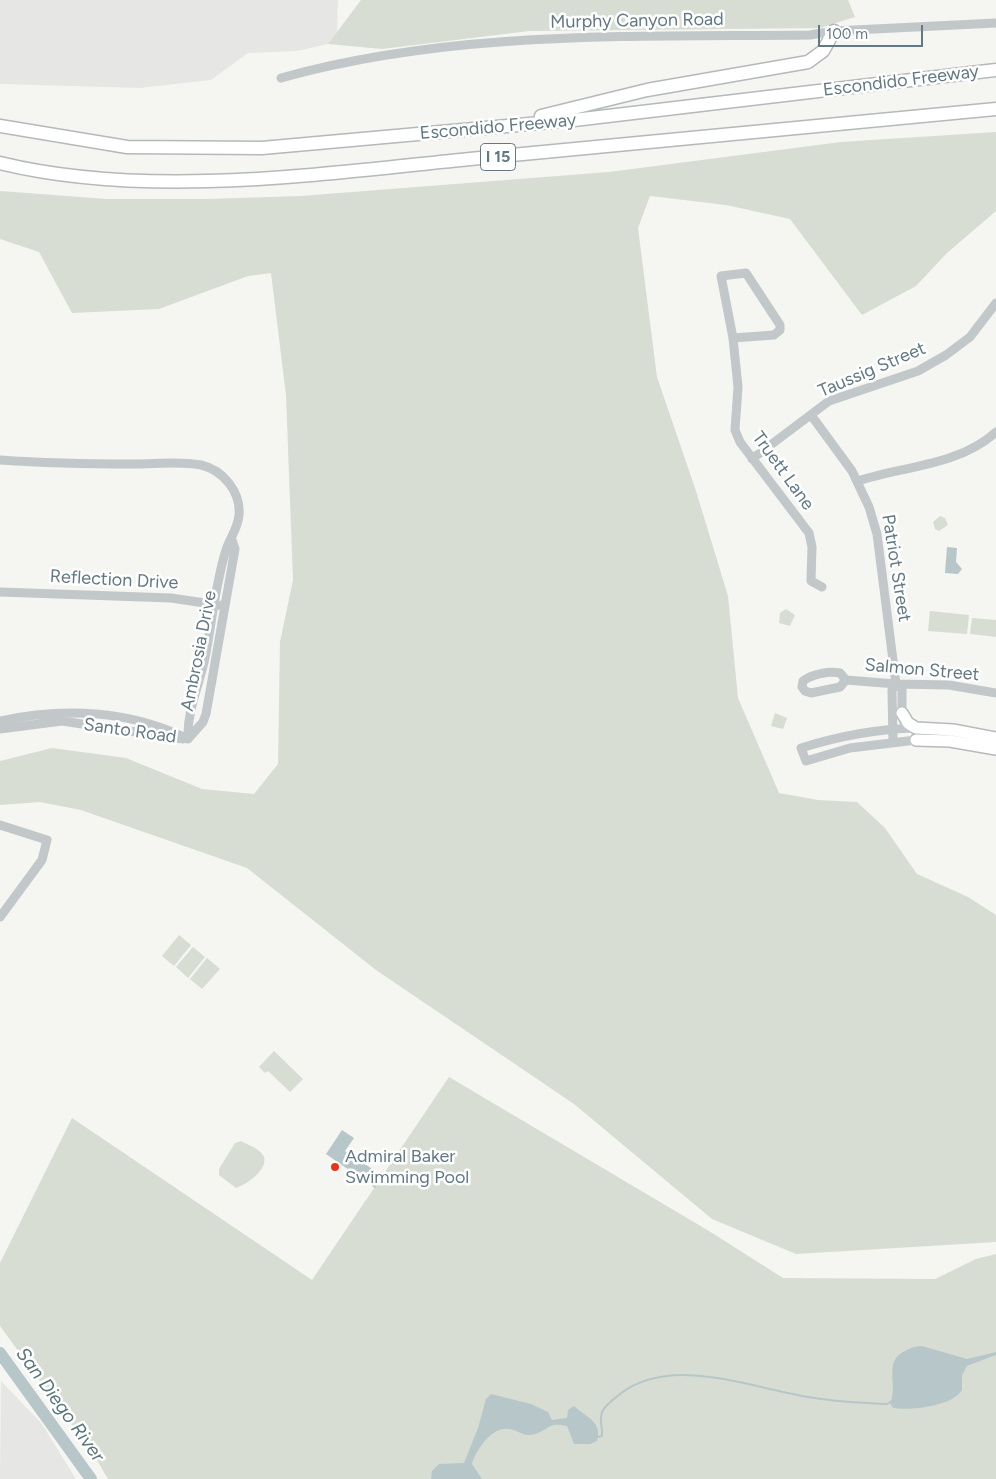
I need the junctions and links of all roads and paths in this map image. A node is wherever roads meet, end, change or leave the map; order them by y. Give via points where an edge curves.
1 (996, 23) edge
2 (834, 31) junction
3 (996, 70) edge
4 (281, 78) dead end
5 (996, 109) edge
6 (0, 126) edge
7 (499, 126) junction
8 (0, 163) edge
9 (996, 303) edge
10 (732, 338) junction
11 (811, 415) junction
12 (996, 432) edge
13 (752, 459) junction
14 (0, 460) edge
15 (858, 481) junction
16 (232, 540) junction
17 (822, 586) dead end
18 (0, 592) edge
19 (213, 604) junction
20 (225, 606) junction
21 (846, 680) dead end
22 (896, 684) junction
23 (996, 693) edge
24 (902, 713) joint
25 (0, 721) edge
26 (892, 728) junction
27 (916, 728) junction
28 (0, 729) edge
29 (996, 738) edge
30 (188, 739) junction
31 (916, 740) joint
32 (893, 742) junction
33 (996, 749) edge
34 (0, 825) edge
35 (0, 917) edge

1 - 2 street, Murphy Canyon Road
2 - 4 street, Murphy Canyon Road via 810,35 555,38 474,43 317,68
2 - 7 highway via 823,51 808,62 647,90
3 - 7 highway, Escondido Freeway / I 15
5 - 8 highway, Escondido Freeway / I 15 via 273,177 96,178
6 - 7 highway, Escondido Freeway / I 15 via 127,147 262,148
9 - 11 street, Taussig Street via 970,337 946,355 918,371 829,401
10 - 10 street, Truett Lane via 774,335 780,330 780,325 746,273 721,276
10 - 13 street, Truett Lane via 738,387 735,430
11 - 13 street, Taussig Street
11 - 15 street, Patriot Street
12 - 15 street via 947,459
13 - 17 street, Truett Lane via 809,532 811,581
14 - 16 street, Ambrosia Drive via 203,466 218,472 234,491 239,516
15 - 22 street, Patriot Street via 877,534
16 - 19 street, Ambrosia Drive via 226,548
16 - 20 street, Ambrosia Drive via 235,548
18 - 19 street, Reflection Drive via 171,598
19 - 20 street, Reflection Drive
19 - 30 street, Ambrosia Drive via 205,658 187,718
20 - 30 street, Ambrosia Drive via 206,714
21 - 22 street, Salmon Street
22 - 23 street, Salmon Street via 949,685
22 - 24 street, Patriot Street via 902,689
22 - 26 street, Patriot Street via 892,690
24 - 27 main road
25 - 30 street, Santo Road via 24,715 64,712 104,714 168,729
26 - 27 street
26 - 32 street, Patriot Street
26 - 32 street via 801,748 806,761 850,748
27 - 29 main road via 953,730
28 - 30 street, Santo Road via 62,721
31 - 32 street
31 - 33 main road via 950,741
34 - 35 street via 48,840 42,860

